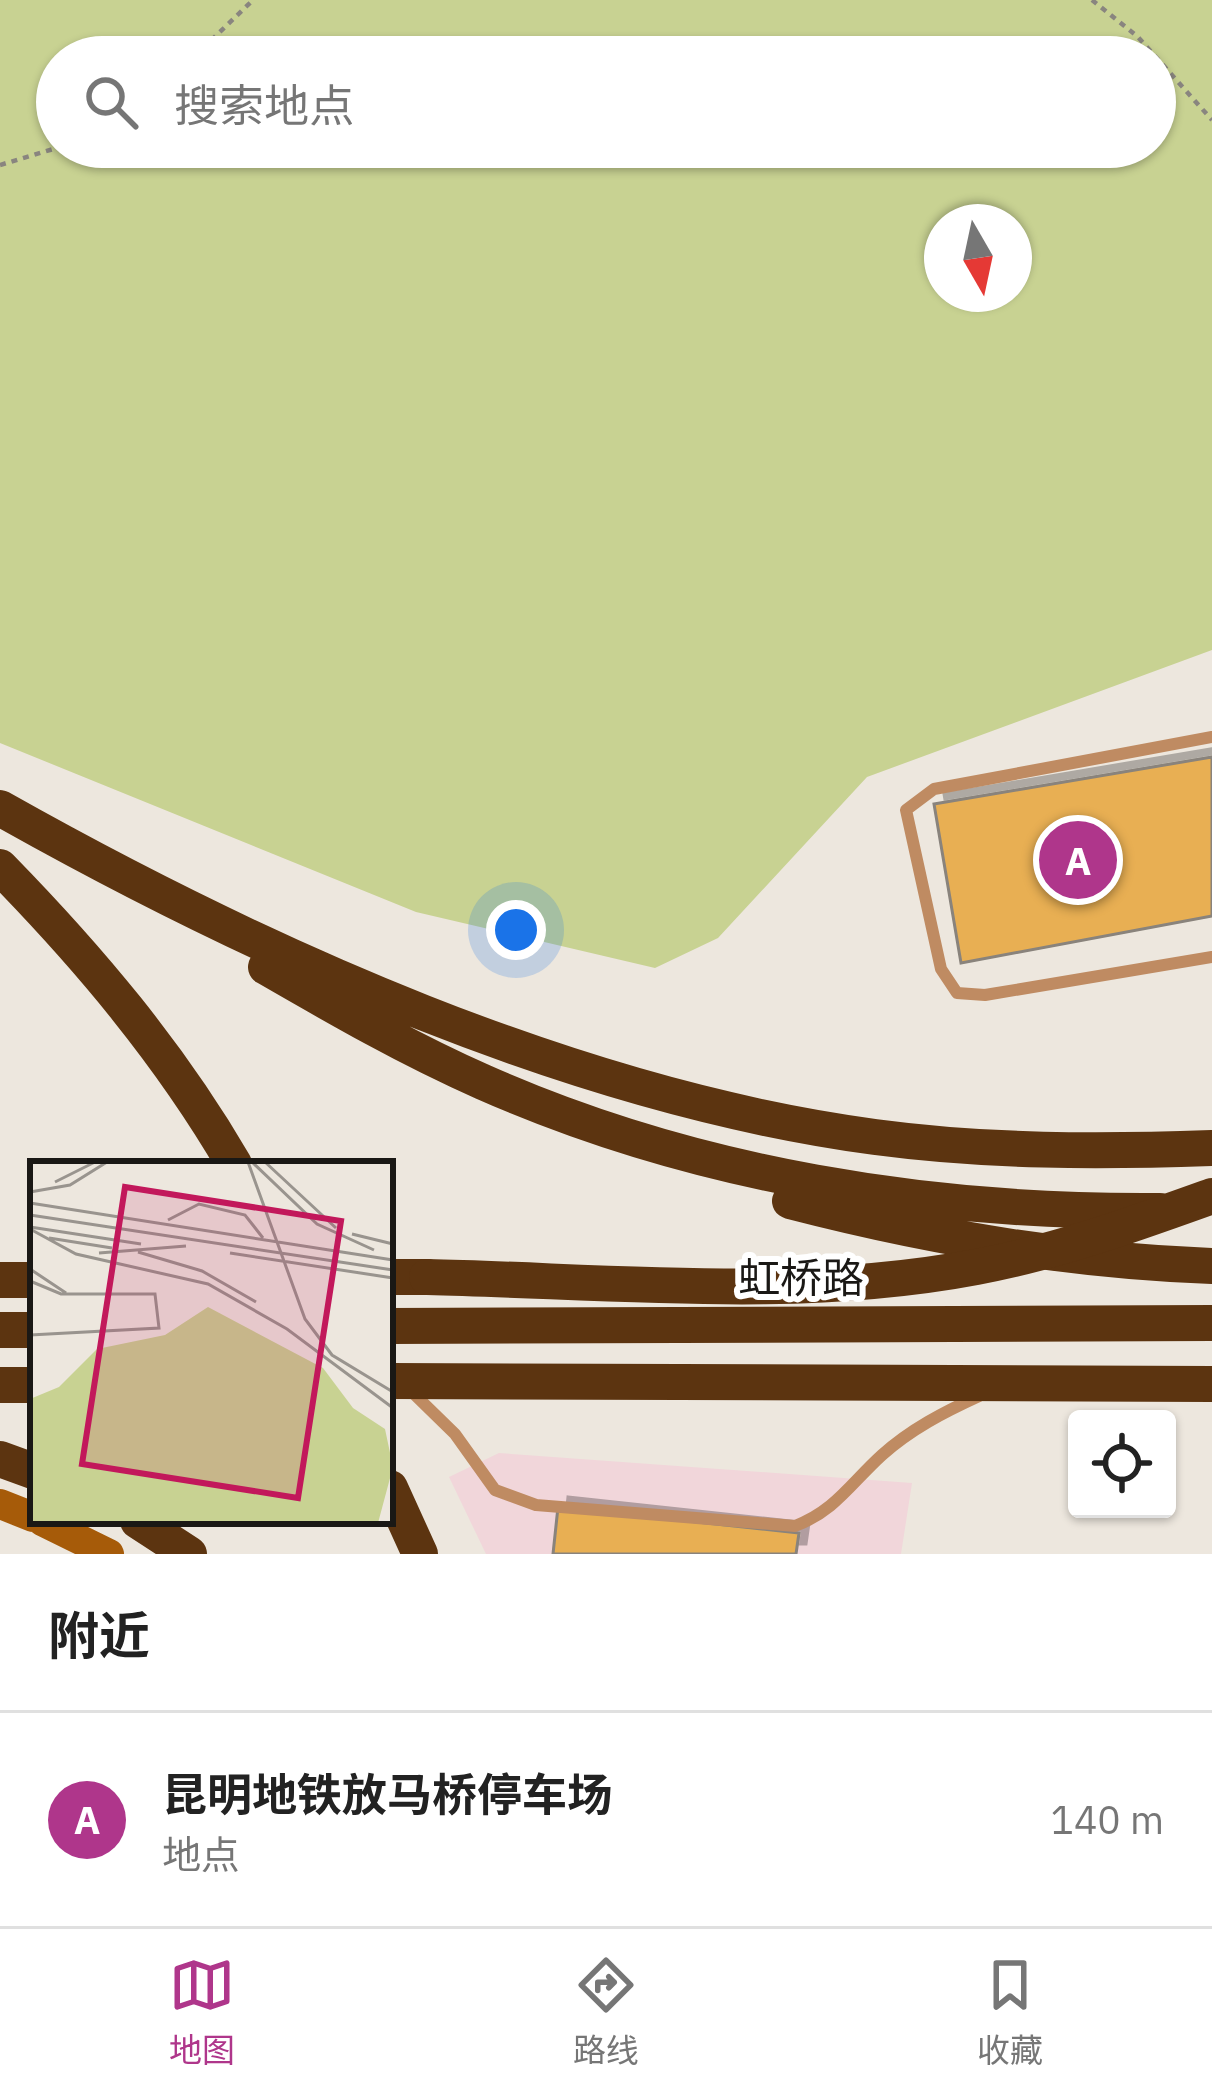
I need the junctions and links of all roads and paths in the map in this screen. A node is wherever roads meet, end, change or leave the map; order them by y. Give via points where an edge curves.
1 (253, 0) edge
2 (1092, 0) edge
3 (216, 36) edge
4 (1137, 36) edge
5 (1176, 80) edge
6 (1212, 120) edge
7 (36, 154) edge
8 (0, 165) edge
9 (1212, 737) edge
10 (0, 808) edge
11 (92, 860) junction
12 (0, 867) edge
13 (1212, 957) edge
14 (486, 1084) junction
15 (1212, 1148) edge
16 (232, 1161) edge
17 (1212, 1196) edge
18 (1212, 1210) edge
19 (1212, 1265) edge
20 (393, 1277) edge
21 (1212, 1323) edge
22 (393, 1326) edge
23 (396, 1381) edge
24 (1004, 1384) junction
25 (1212, 1384) edge
26 (0, 1459) edge
27 (30, 1470) edge
28 (393, 1495) edge
29 (0, 1504) edge
30 (30, 1516) edge
31 (48, 1524) edge
32 (143, 1524) edge
33 (109, 1554) edge
34 (189, 1554) edge
35 (420, 1554) edge

1 - 3 path
2 - 4 path
5 - 6 path
7 - 8 path
9 - 13 lane via 934,790 906,810 941,969 958,993
10 - 11 highway
11 - 14 highway via 377,1031
11 - 15 highway via 394,999 677,1096 877,1138 1013,1150
12 - 16 highway via 113,988
14 - 18 highway via 678,1148 828,1186 1036,1209
14 - 19 highway via 625,1147 848,1216 1026,1251
17 - 20 highway, bridge via 1074,1244 907,1277 735,1284
21 - 22 highway, 虹桥路
23 - 24 highway
23 - 24 lane via 454,1434 495,1490 536,1505 795,1526 826,1514 927,1421
24 - 25 highway
26 - 27 highway
28 - 35 highway
29 - 30 main road
31 - 33 main road
32 - 34 highway

